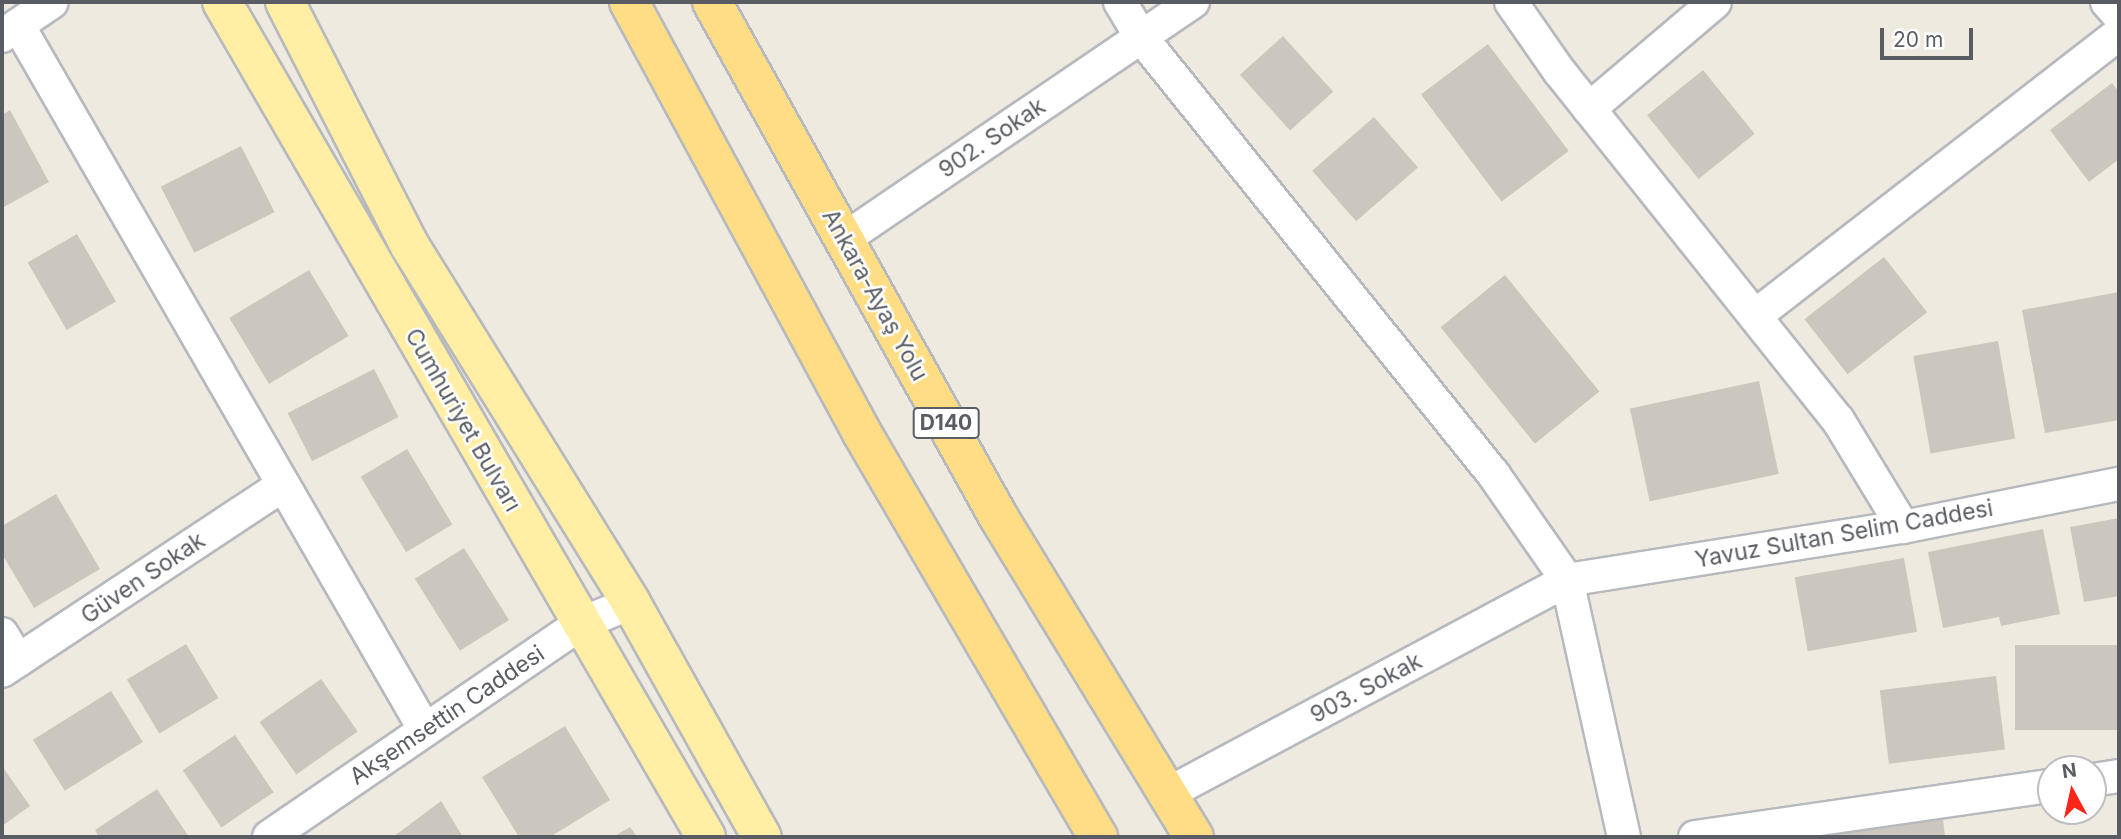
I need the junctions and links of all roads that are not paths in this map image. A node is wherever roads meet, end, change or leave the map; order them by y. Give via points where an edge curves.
1 (52, 2) edge
2 (222, 2) edge
3 (285, 2) edge
4 (629, 2) edge
5 (712, 2) edge
6 (1119, 2) edge
7 (1193, 2) edge
8 (1511, 2) edge
9 (1715, 2) edge
10 (2107, 2) edge
11 (2119, 16) edge
12 (10, 30) edge
13 (2119, 34) edge
14 (1141, 37) junction
15 (1590, 109) junction
16 (844, 239) junction
17 (1755, 316) junction
18 (2119, 484) edge
19 (283, 485) junction
20 (1903, 527) junction
21 (1567, 580) junction
22 (631, 603) junction
23 (580, 624) junction
24 (2, 634) edge
25 (10, 666) edge
26 (425, 730) junction
27 (2037, 788) edge
28 (1165, 795) junction
29 (270, 837) edge
30 (706, 837) edge
31 (762, 837) edge
32 (1098, 837) edge
33 (1194, 837) edge
34 (1624, 837) edge
35 (1695, 837) edge

1 - 12 street
2 - 23 main road, Cumhuriyet Bulvarı
3 - 22 main road, Cumhuriyet Bulvarı via 410,246
4 - 32 highway via 862,433
5 - 16 highway, Ankara-Ayaş Yolu / D140
6 - 14 street
7 - 14 street, 902. Sokak
8 - 15 street
9 - 15 street
10 - 11 street
12 - 19 street
13 - 17 street
14 - 16 street, 902. Sokak
14 - 21 street via 1494,475
15 - 17 street
16 - 28 highway, Ankara-Ayaş Yolu / D140 via 998,516
17 - 20 street via 1838,420
18 - 20 street, Yavuz Sultan Selim Caddesi
19 - 25 street, Güven Sokak
19 - 26 street
20 - 21 street, Yavuz Sultan Selim Caddesi
21 - 28 street, 903. Sokak
21 - 34 street
22 - 23 street, Akşemsettin Caddesi
22 - 31 main road, Cumhuriyet Bulvarı
23 - 26 street, Akşemsettin Caddesi
23 - 30 main road, Cumhuriyet Bulvarı
24 - 25 street
26 - 29 street, Akşemsettin Caddesi
27 - 35 street
28 - 33 highway, Ankara-Ayaş Yolu / D140

